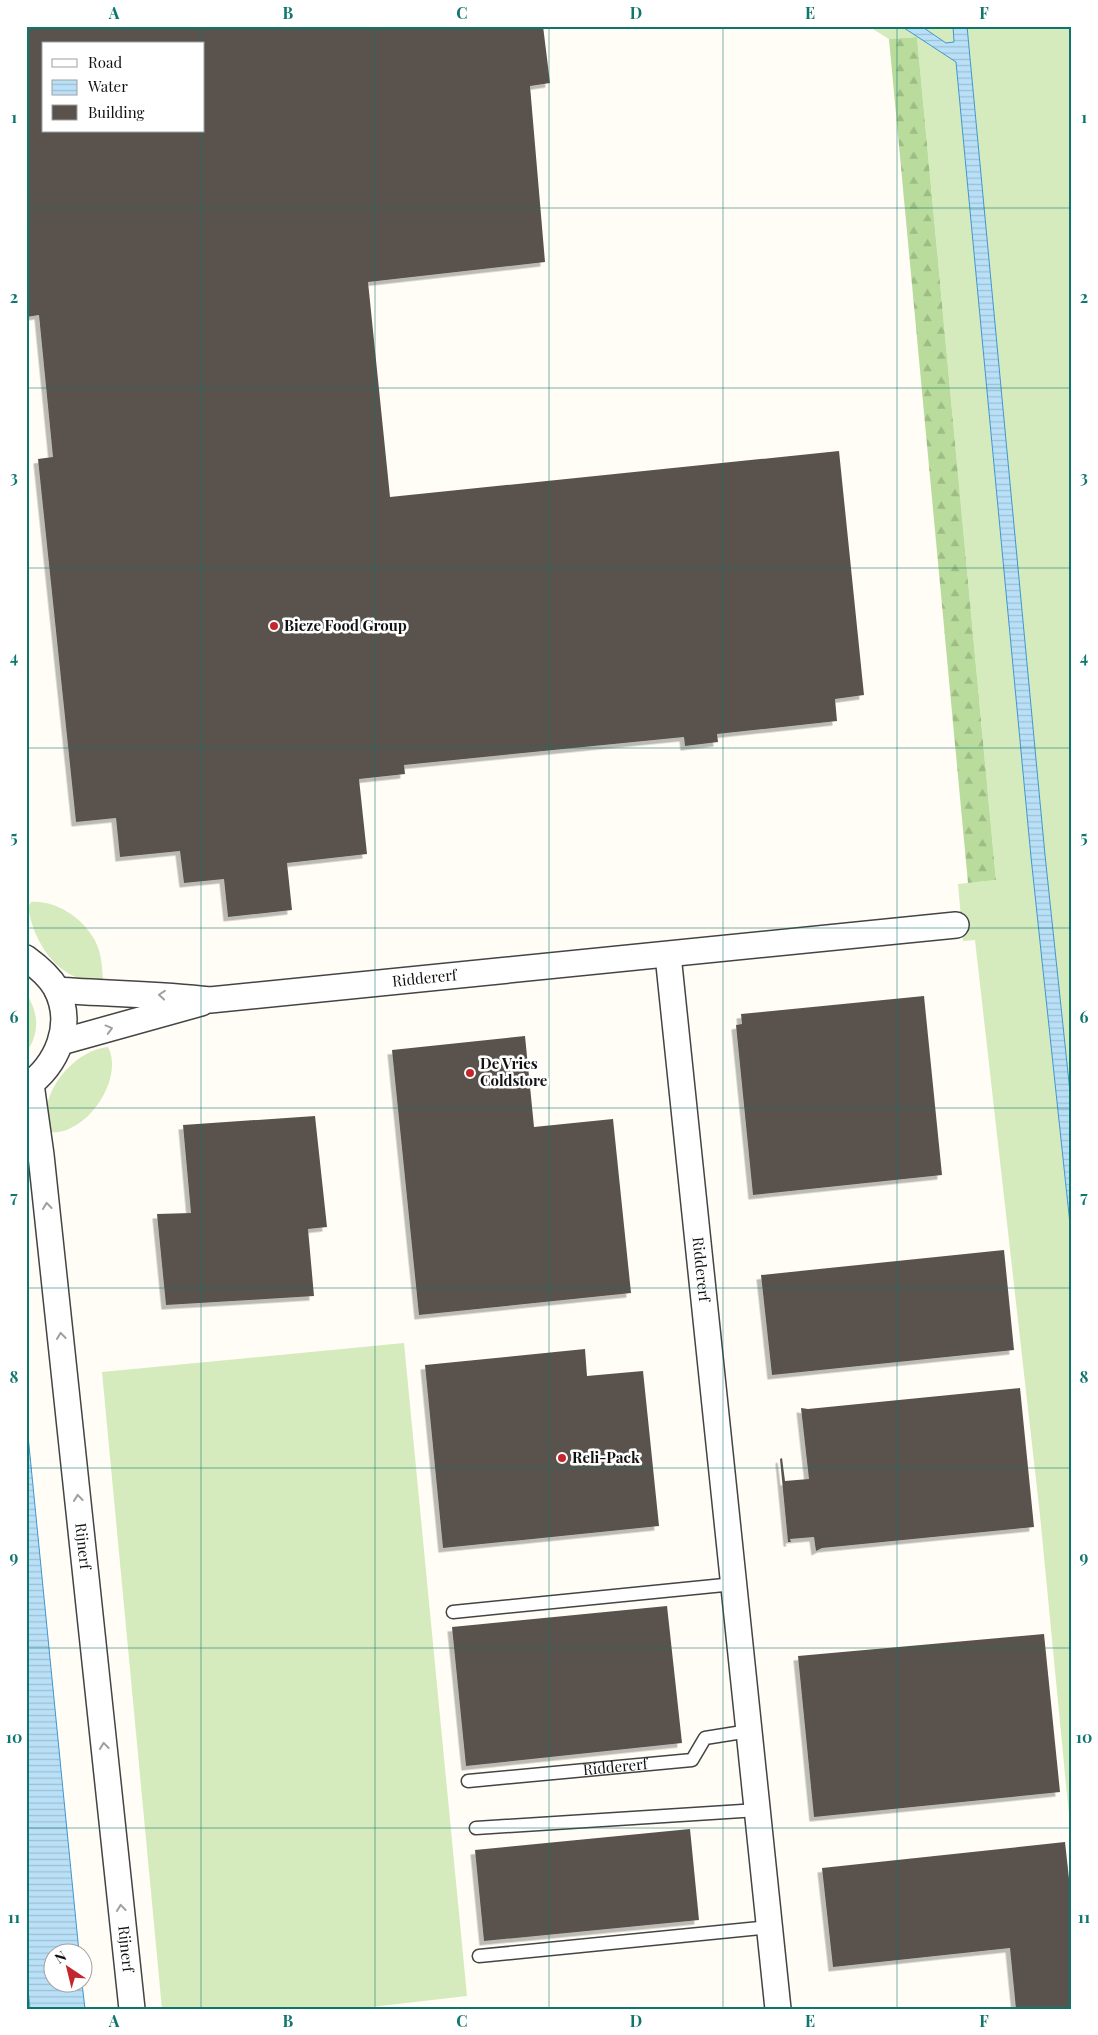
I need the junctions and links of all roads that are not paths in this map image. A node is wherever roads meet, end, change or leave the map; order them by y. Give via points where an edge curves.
1 (956, 925) dead end
2 (668, 955) junction
3 (26, 958) edge
4 (57, 990) junction
5 (210, 1000) junction
6 (61, 1042) junction
7 (29, 1086) edge
8 (734, 1584) junction
9 (453, 1612) dead end
10 (749, 1731) junction
11 (468, 1781) dead end
12 (758, 1810) junction
13 (476, 1828) dead end
14 (770, 1927) junction
15 (479, 1956) dead end
16 (132, 2009) edge
17 (778, 2009) edge

1 - 2 street, Riddererf
2 - 5 street, Riddererf
2 - 8 street, Riddererf
3 - 4 street via 40,968
5 -> 4 street, Riddererf via 157,994
4 - 6 street via 64,1021
6 -> 5 street, Riddererf
6 - 7 street via 53,1062
16 -> 7 street, Rijnerf via 41,1155
8 - 9 lane
8 - 10 street, Riddererf
10 - 11 lane, Riddererf via 706,1738 692,1760
10 - 12 street, Riddererf
12 - 13 lane
12 - 14 street, Riddererf
14 - 15 lane
14 - 17 street, Riddererf

